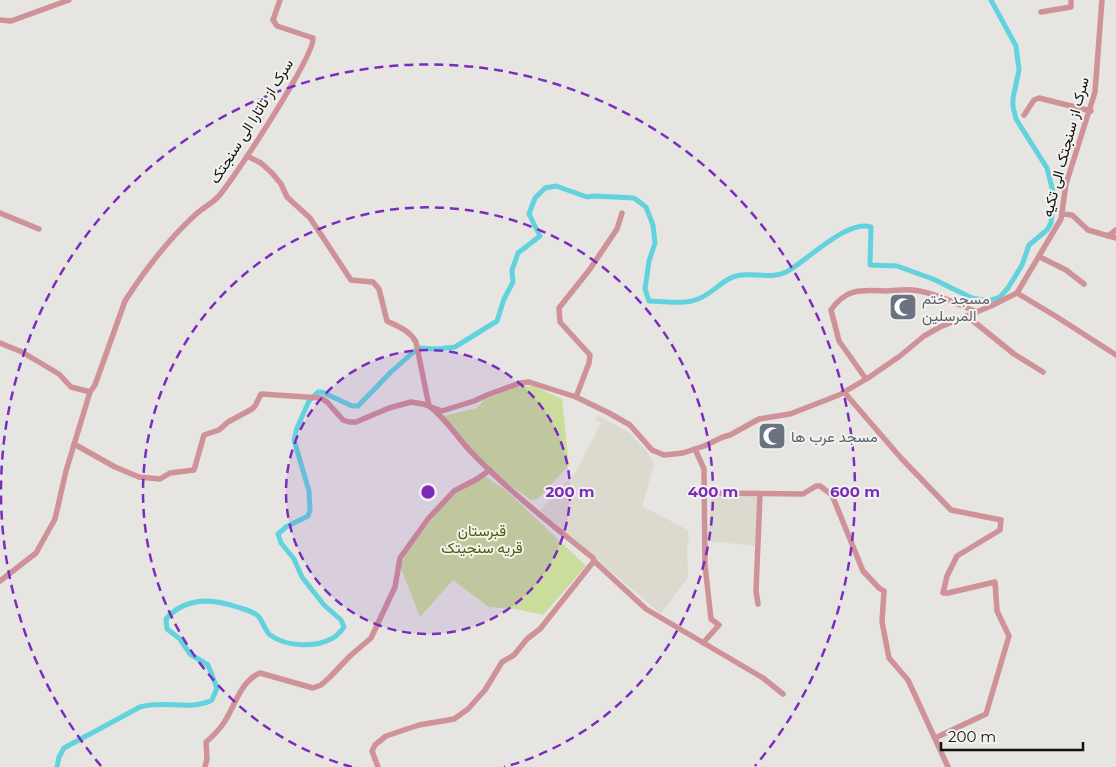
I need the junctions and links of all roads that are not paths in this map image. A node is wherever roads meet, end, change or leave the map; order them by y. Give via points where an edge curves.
1 (69, 0) edge
2 (280, 0) edge
3 (1071, 0) edge
4 (1102, 0) edge
5 (1041, 12) dead end
6 (0, 20) edge
7 (1090, 111) junction
8 (1024, 115) dead end
9 (247, 156) junction
10 (0, 213) edge
11 (622, 213) dead end
12 (1062, 214) junction
13 (39, 230) dead end
14 (1116, 230) edge
15 (1108, 236) junction
16 (1116, 238) edge
17 (1040, 257) junction
18 (1084, 284) dead end
19 (1017, 293) junction
20 (978, 312) junction
21 (967, 316) junction
22 (0, 343) edge
23 (1116, 355) edge
24 (1043, 372) dead end
25 (866, 379) junction
26 (90, 392) junction
27 (844, 392) junction
28 (576, 397) junction
29 (429, 406) junction
30 (74, 444) junction
31 (695, 449) junction
32 (490, 470) junction
33 (704, 493) junction
34 (760, 494) junction
35 (594, 561) junction
36 (0, 581) edge
37 (758, 604) dead end
38 (703, 643) junction
39 (783, 694) dead end
40 (935, 738) junction
41 (204, 767) edge
42 (378, 767) edge
43 (948, 767) edge

1 - 6 street via 11,21
2 - 9 street, سرک از تاتارا الی سنجتک via 273,20 277,26 313,38 313,44
3 - 5 street via 1071,7
4 - 7 street, سرک از سنجتک الی تکیه via 1095,92
7 - 8 street via 1039,98
7 - 12 street, سرک از سنجتک الی تکیه via 1066,184
9 - 26 street, سرک از تاتارا الی سنجتک via 217,198 166,245 130,292
9 - 29 street via 272,173 287,197 310,218 351,280 373,282 387,321 411,334 416,342
10 - 13 street
11 - 28 street via 617,230 559,308 560,322 590,355
12 - 15 street via 1072,216 1088,230
12 - 17 street, سرک از سنجتک الی تکیه
14 - 15 street
15 - 16 street
17 - 18 street via 1066,270
17 - 19 street, سرک از سنجتک الی تکیه
19 - 20 street
19 - 23 street
20 - 21 street
20 - 25 street via 912,290 848,293 831,310 839,341
21 - 24 street via 1014,354
21 - 25 street via 924,336
22 - 26 street via 59,374 71,387
25 - 27 street
26 - 30 street, سرک از تاتارا الی سنجتک
27 - 31 street via 790,414 759,419
27 - 40 street via 951,510 1001,520 1000,530 957,556 943,593 995,582 997,611 1008,636 986,714
28 - 29 street via 530,382 442,411
28 - 31 street via 630,425 657,453 683,453
29 - 30 street via 411,402 349,422 321,398 261,394 252,409 220,430 204,435 194,470 170,473 160,479 140,477 115,467
29 - 32 street via 443,416
30 - 36 street, سرک از تاتارا الی سنجتک via 55,520 36,552
31 - 33 street via 704,469
32 - 35 street
32 - 41 street via 454,491 428,519 400,558 395,587 371,638 330,677 313,688 260,674 254,676 224,723 206,742
33 - 34 street
33 - 38 street via 705,565 711,619 719,625
34 - 37 street
34 - 40 street via 803,494 820,486 832,495 863,571 884,591 882,622 889,658 908,680
35 - 38 street via 646,609
35 - 42 street via 540,629 502,662 485,690 468,709 454,719 419,725 386,736 375,744 372,751
38 - 39 street via 763,678
40 - 43 street

